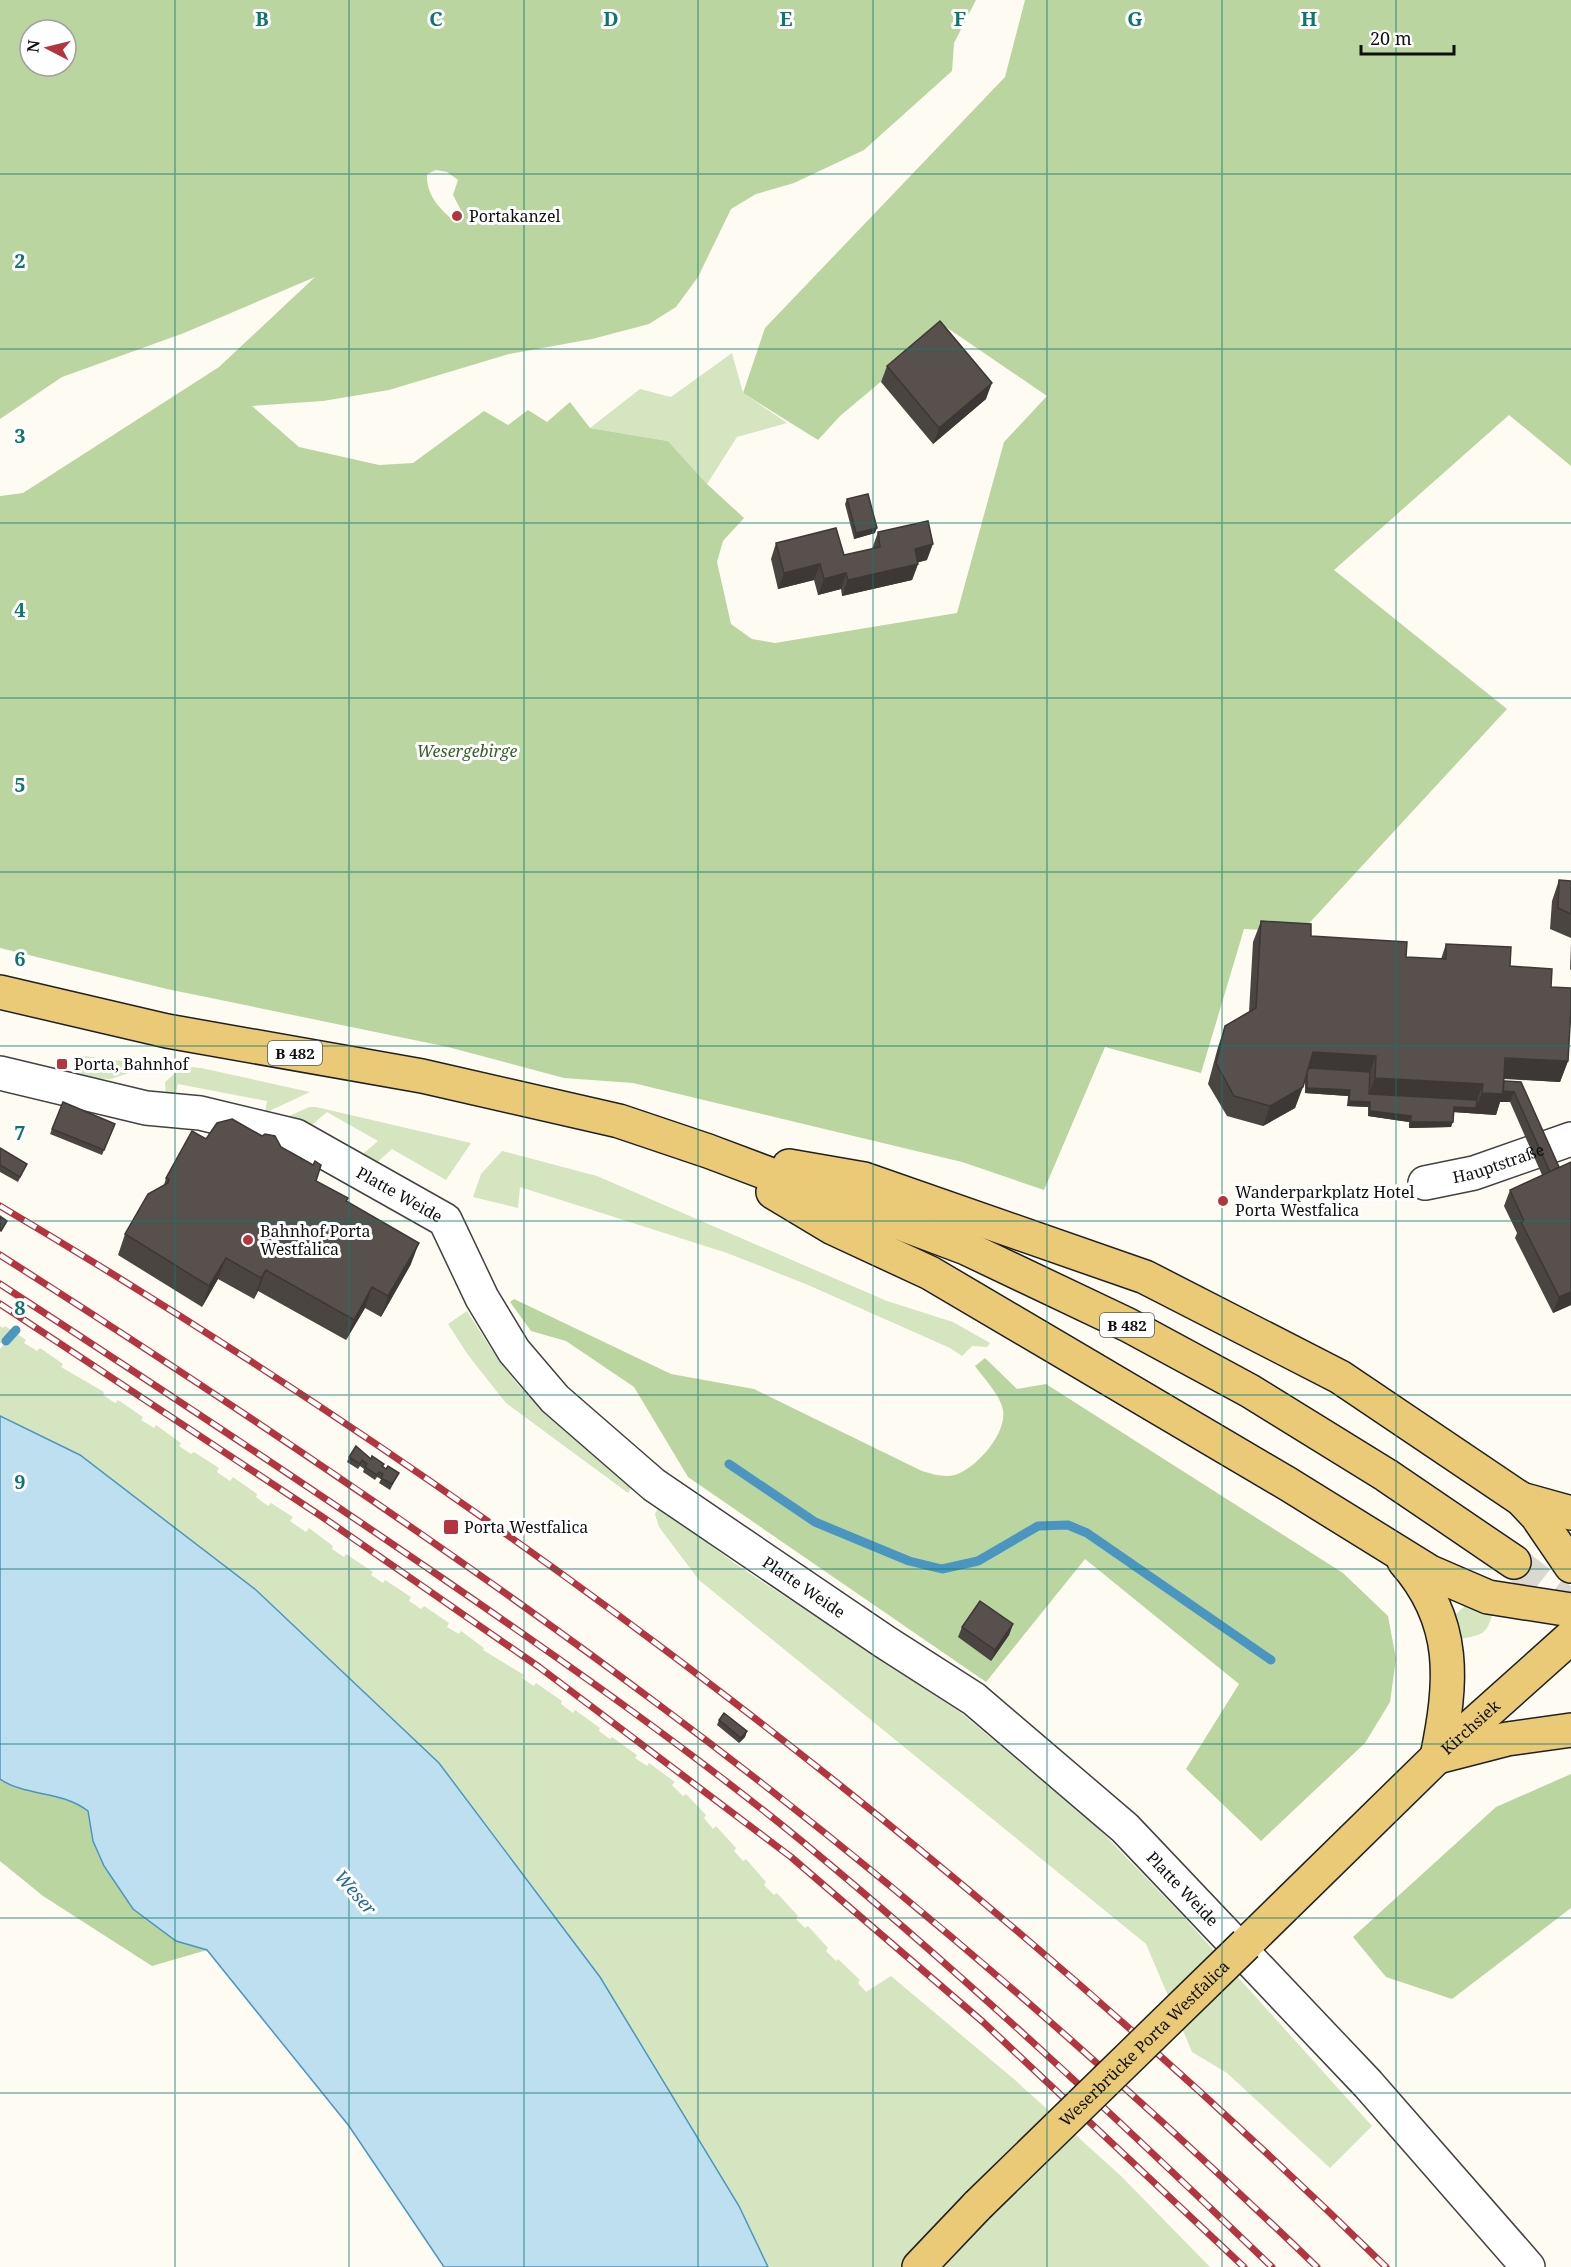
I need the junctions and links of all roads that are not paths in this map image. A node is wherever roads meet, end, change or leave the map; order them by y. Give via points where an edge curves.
1 (0, 992) edge
2 (0, 1073) edge
3 (1571, 1139) edge
4 (708, 1151) junction
5 (1425, 1183) dead end
6 (1521, 1499) junction
7 (1571, 1513) edge
8 (1398, 1554) junction
9 (1515, 1562) tunnel mouth
10 (1571, 1566) edge
11 (1571, 1610) edge
12 (1571, 1637) edge
13 (1571, 1730) edge
14 (1437, 1757) junction
15 (1373, 1820) joint
16 (918, 2267) edge
17 (1528, 2267) edge

1 - 4 main road, B 482 via 167,1031 422,1076 618,1121
2 - 17 street, Platte Weide via 146,1108 200,1113 296,1136 445,1221 482,1298 514,1351 555,1399 654,1485 974,1699 1125,1828 1368,2084
3 - 5 street, Hauptstraße via 1474,1173
4 - 6 main road via 864,1179 1145,1277 1340,1377
4 - 8 main road via 833,1228 930,1273 1288,1484
4 - 9 main road, B 482 via 966,1248 1128,1325 1250,1391
6 - 7 main road
6 - 10 main road
8 - 11 main road via 1458,1586 1488,1597
8 - 14 main road via 1426,1588 1448,1651 1445,1718
12 - 14 main road, Kirchsiek
13 - 14 main road via 1507,1738
14 - 15 main road, Kirchsiek
15 - 16 main road, Weserbrücke Porta Westfalica, bridge

